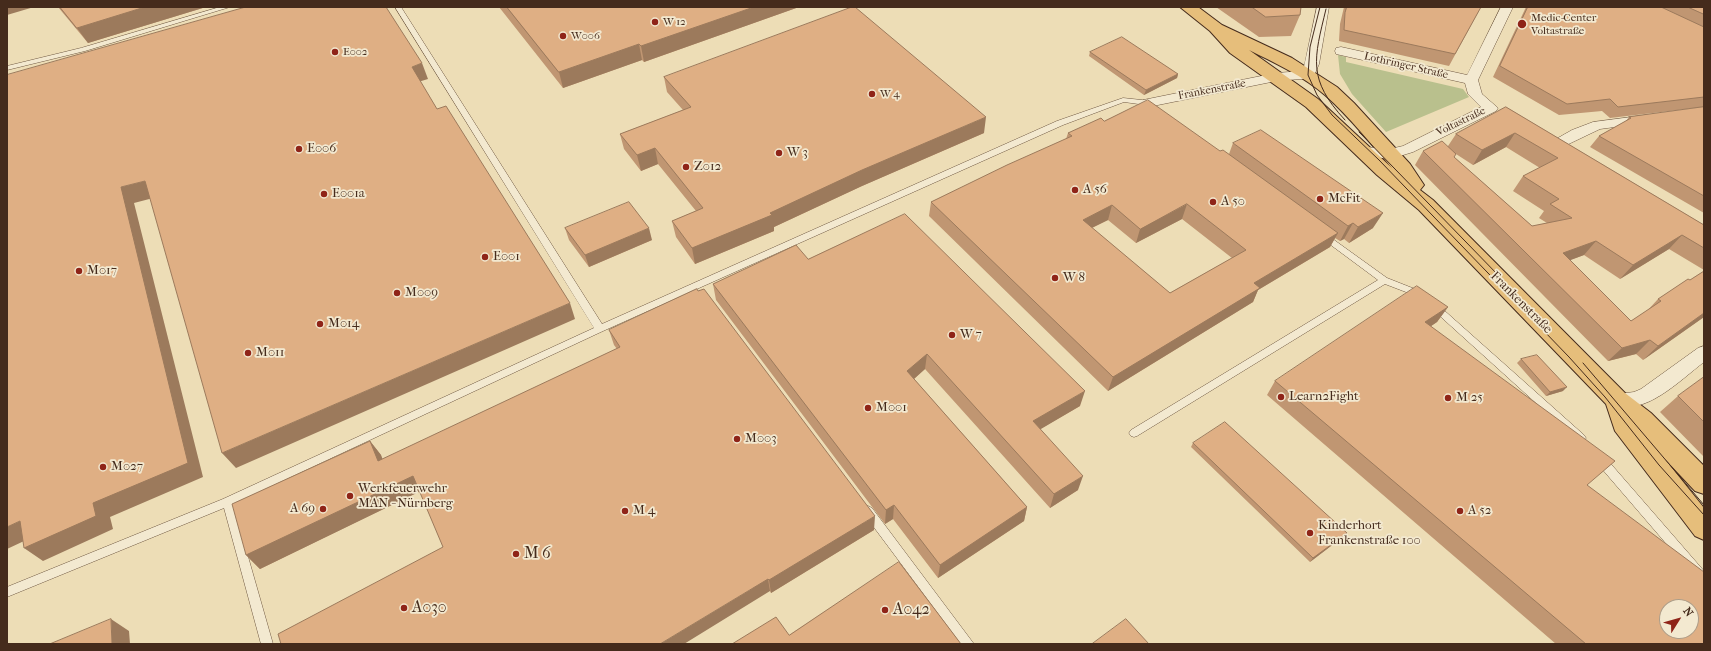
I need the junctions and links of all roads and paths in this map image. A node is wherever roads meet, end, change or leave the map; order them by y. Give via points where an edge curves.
1 (227, 7) edge
2 (398, 7) edge
3 (1188, 7) edge
4 (1323, 7) edge
5 (1507, 7) edge
6 (1216, 28) junction
7 (1341, 51) dead end
8 (7, 68) edge
9 (1308, 75) junction
10 (1276, 77) junction
11 (1472, 80) junction
12 (1148, 103) junction
13 (1491, 108) junction
14 (1157, 114) edge
15 (1504, 115) edge
16 (1658, 117) edge
17 (1542, 138) edge
18 (1554, 146) junction
19 (1365, 152) junction
20 (1390, 154) junction
21 (1568, 154) edge
22 (1426, 205) junction
23 (1313, 228) edge
24 (1384, 280) junction
25 (600, 328) junction
26 (1704, 353) edge
27 (1617, 400) junction
28 (1134, 432) dead end
29 (1704, 483) edge
30 (227, 502) junction
31 (864, 505) edge
32 (1704, 528) edge
33 (1704, 579) edge
34 (7, 592) edge
35 (267, 644) edge
36 (968, 644) edge

1 - 8 lane via 83,50
2 - 25 lane
3 - 6 main road, Frankenstraße
4 - 9 street
5 - 11 street
6 - 9 main road, Frankenstraße
6 - 10 main road, Frankenstraße via 1229,43
7 - 11 street, Lothringer Straße
9 - 10 street, Frankenstraße
9 - 20 main road, Frankenstraße via 1342,101
10 - 12 street, Frankenstraße
10 - 19 main road, Frankenstraße via 1312,103
11 - 13 street, Voltastraße via 1473,92
12 - 14 lane
12 - 25 lane via 1123,100 1060,123 700,288
13 - 15 street
13 - 20 street, Voltastraße via 1408,148
16 - 18 street via 1598,125 1577,132
17 - 18 street
18 - 21 street
19 - 20 street
19 - 22 main road, Frankenstraße
20 - 22 main road, Frankenstraße via 1403,168
22 - 27 main road, Frankenstraße
23 - 24 lane
24 - 28 lane
24 - 33 lane via 1419,293 1589,447
25 - 30 lane
26 - 27 street via 1647,394 1635,399
27 - 29 main road, Frankenstraße via 1643,420
27 - 32 main road via 1623,424
30 - 34 lane
30 - 35 lane
31 - 36 lane

